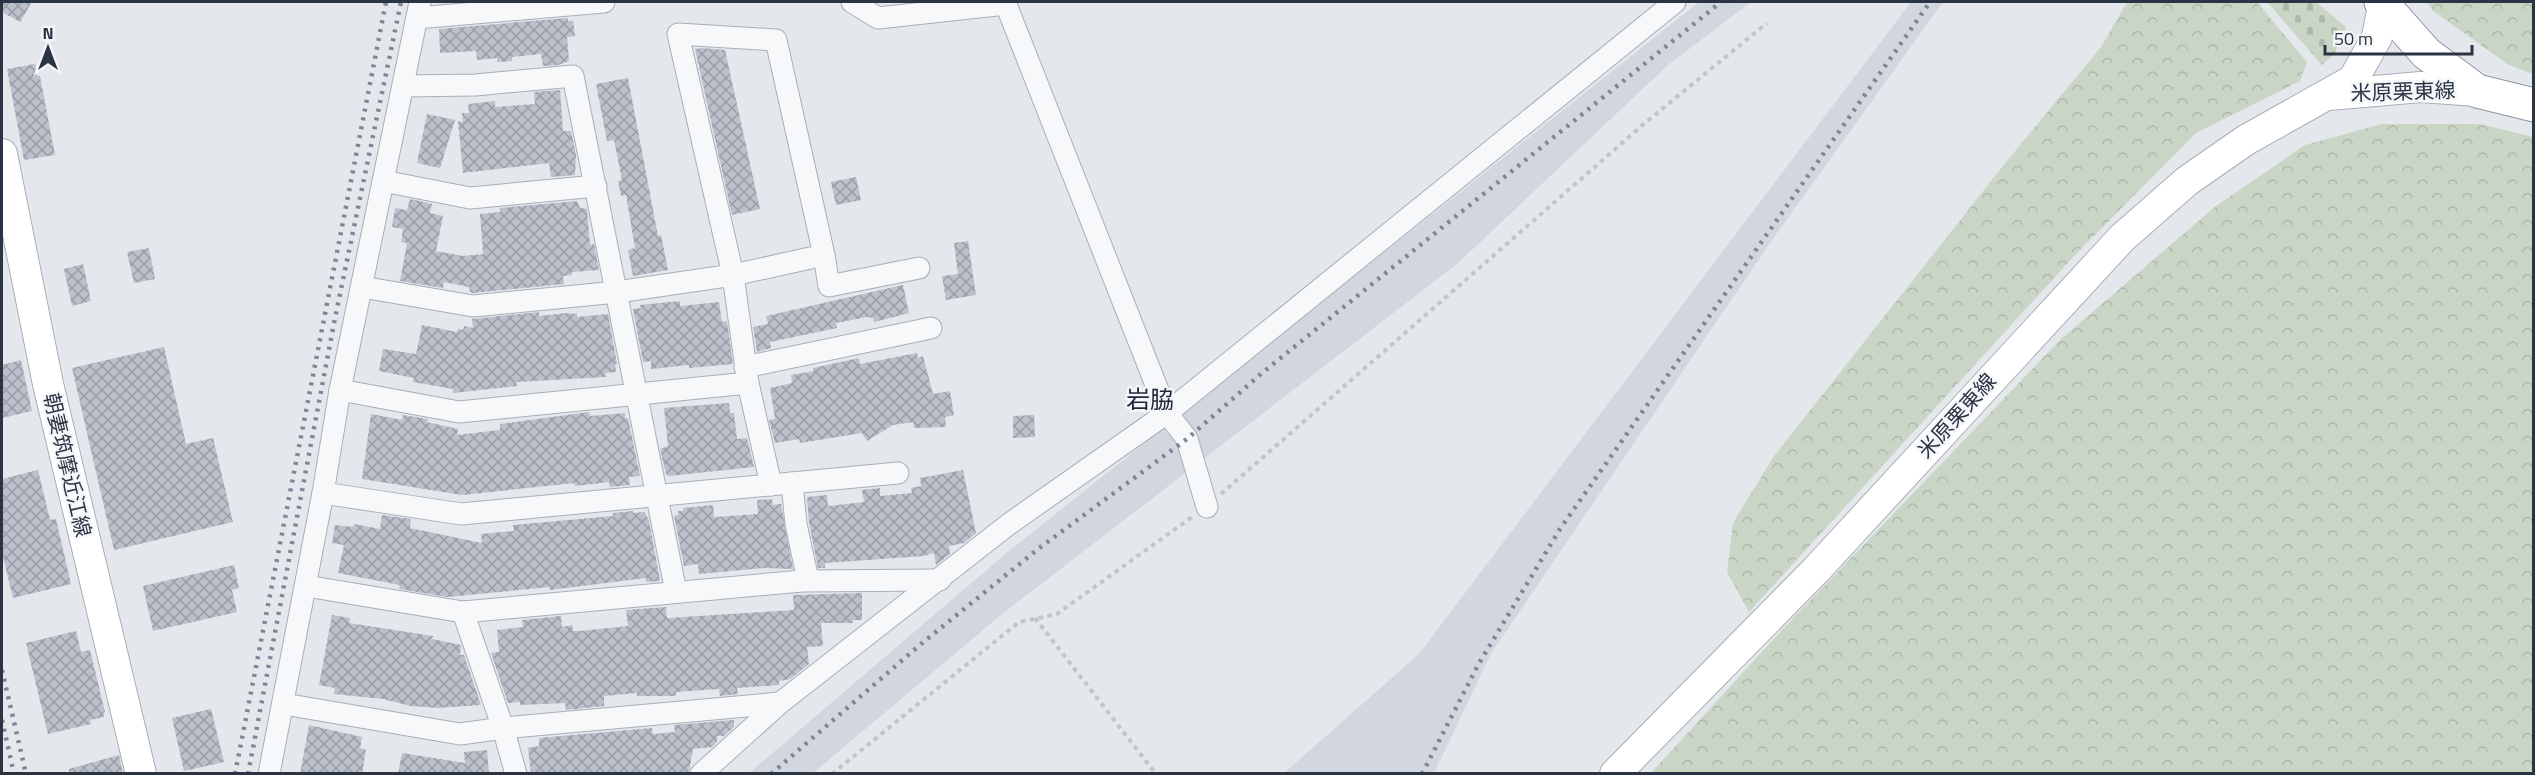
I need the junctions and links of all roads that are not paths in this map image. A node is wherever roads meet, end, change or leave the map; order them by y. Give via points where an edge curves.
1 (604, 2) edge
2 (852, 2) edge
3 (1675, 2) edge
4 (1005, 3) edge
5 (2382, 4) edge
6 (418, 10) edge
7 (404, 86) junction
8 (2477, 91) junction
9 (2329, 95) junction
10 (2534, 105) edge
11 (3, 170) edge
12 (383, 181) junction
13 (596, 186) junction
14 (824, 255) junction
15 (919, 268) dead end
16 (733, 275) junction
17 (362, 287) junction
18 (617, 292) junction
19 (932, 328) dead end
20 (746, 375) junction
21 (340, 390) junction
22 (638, 393) junction
23 (1167, 413) junction
24 (898, 473) dead end
25 (792, 483) junction
26 (771, 485) junction
27 (323, 493) junction
28 (658, 495) junction
29 (1207, 507) road end
30 (808, 580) junction
31 (940, 580) junction
32 (306, 586) junction
33 (676, 592) junction
34 (464, 612) junction
35 (780, 703) junction
36 (284, 704) junction
37 (503, 728) junction
38 (141, 774) edge
39 (269, 774) edge
40 (516, 774) edge
41 (701, 774) edge
42 (1615, 774) edge

1 - 6 street
2 - 4 street via 878,18
3 - 23 street
4 - 23 street
5 - 8 highway via 2426,53
5 - 9 main road, 米原栗東線 via 2377,37 2365,63 2353,80
6 - 7 street
7 - 12 street
7 - 13 street via 475,85 573,76
8 - 9 main road, 米原栗東線 via 2421,87
8 - 10 highway
9 - 42 main road, 米原栗東線 via 2246,140 2187,181 2122,238 1817,570
11 - 38 main road, 朝妻筑摩近江線 via 48,384
12 - 13 street via 470,198
12 - 17 street
13 - 18 street
14 - 15 street via 829,286
14 - 16 street
14 - 16 street via 776,40 678,34
16 - 18 street
16 - 20 street
17 - 18 street via 473,306
17 - 21 street
18 - 22 street
19 - 20 street
20 - 22 street
20 - 26 street
21 - 22 street via 459,412
21 - 27 street
22 - 28 street
23 - 29 street via 1187,439
23 - 31 street via 1009,524
24 - 25 street
25 - 26 street
25 - 30 street
26 - 28 street
27 - 28 street via 461,514
27 - 32 street
28 - 33 street
30 - 31 street
30 - 33 street
31 - 35 street
32 - 34 street
32 - 36 street
33 - 34 street
34 - 37 street
35 - 37 street
35 - 41 street
36 - 37 street via 460,734
36 - 39 street
37 - 40 street

